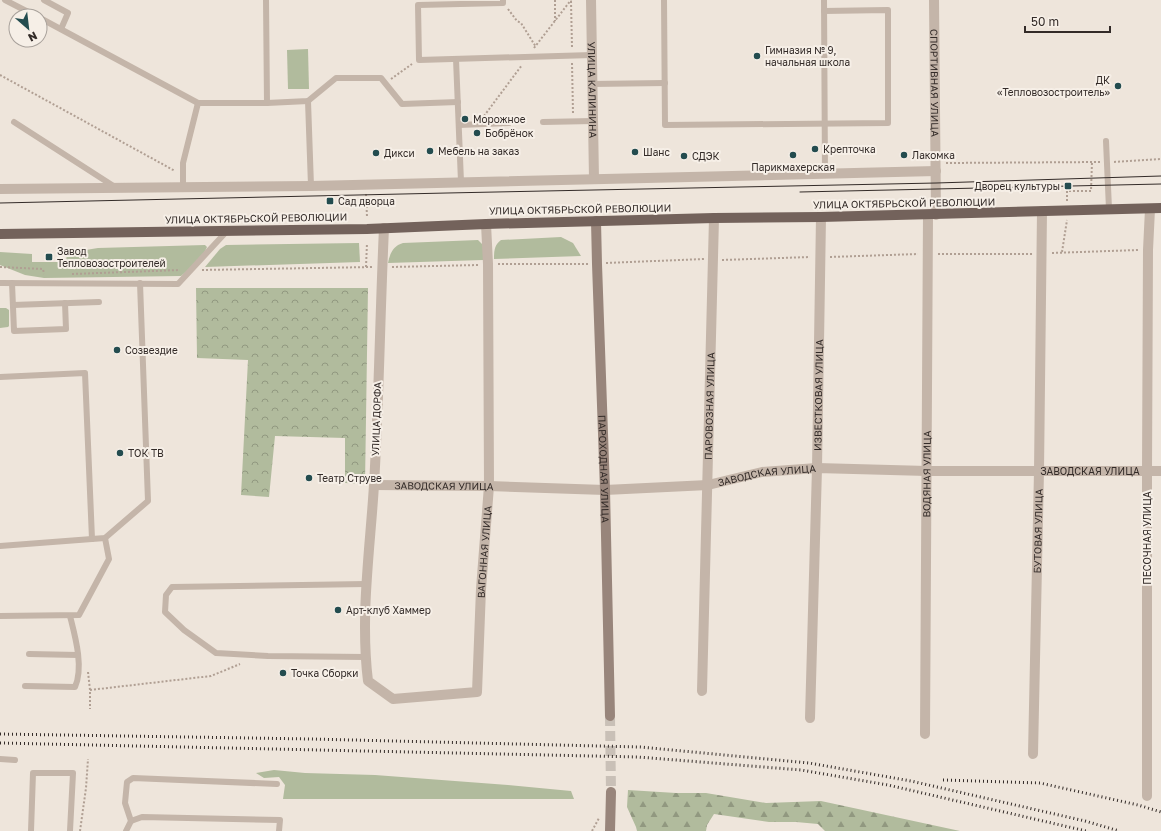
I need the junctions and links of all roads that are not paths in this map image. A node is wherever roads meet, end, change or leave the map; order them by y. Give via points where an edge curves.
1 (7, 0) edge
2 (44, 0) edge
3 (266, 0) edge
4 (591, 0) edge
5 (664, 0) edge
6 (824, 0) edge
7 (934, 0) edge
8 (506, 2) edge
9 (22, 8) edge
10 (824, 11) junction
11 (48, 22) edge
12 (61, 29) junction
13 (592, 56) junction
14 (456, 59) junction
15 (665, 83) junction
16 (592, 84) junction
17 (308, 101) junction
18 (198, 102) junction
19 (458, 102) junction
20 (267, 103) junction
21 (593, 121) junction
22 (14, 122) dead end
23 (543, 122) dead end
24 (509, 123) dead end
25 (825, 124) junction
26 (459, 125) junction
27 (1106, 141) dead end
28 (936, 171) junction
29 (825, 174) junction
30 (594, 179) junction
31 (461, 182) junction
32 (311, 186) junction
33 (117, 187) junction
34 (183, 187) junction
35 (0, 189) edge
36 (1161, 208) edge
37 (1150, 209) junction
38 (1109, 210) junction
39 (1042, 211) junction
40 (932, 215) junction
41 (821, 217) junction
42 (714, 218) junction
43 (596, 221) junction
44 (486, 224) junction
45 (384, 228) junction
46 (227, 231) junction
47 (0, 234) edge
48 (0, 283) edge
49 (12, 283) junction
50 (140, 283) junction
51 (99, 302) dead end
52 (65, 303) junction
53 (13, 305) junction
54 (0, 378) edge
55 (817, 468) junction
56 (927, 471) junction
57 (1039, 471) junction
58 (1147, 471) junction
59 (1161, 471) edge
60 (708, 484) junction
61 (374, 485) junction
62 (489, 486) junction
63 (605, 490) junction
64 (105, 538) junction
65 (92, 539) junction
66 (0, 546) edge
67 (366, 584) junction
68 (0, 616) edge
69 (70, 616) junction
70 (29, 654) dead end
71 (78, 655) junction
72 (365, 657) junction
73 (25, 686) dead end
74 (702, 692) dead end
75 (610, 716) tunnel mouth
76 (810, 718) dead end
77 (925, 734) dead end
78 (1033, 754) dead end
79 (0, 759) edge
80 (14, 760) dead end
81 (277, 784) dead end
82 (611, 792) tunnel mouth
83 (1147, 796) dead end
84 (131, 821) junction
85 (31, 831) edge
86 (70, 831) edge
87 (126, 831) edge
88 (279, 831) edge
89 (610, 831) edge

1 - 9 lane
2 - 12 lane via 68,14
3 - 20 lane
4 - 13 street, УЛИЦА КАЛИНИНА
5 - 15 lane
6 - 10 lane
7 - 28 street, СПОРТИВНАЯ УЛИЦА
8 - 14 lane via 418,5 419,60
10 - 25 lane
10 - 25 lane via 888,10 888,124
11 - 12 lane
12 - 18 lane
13 - 14 lane
13 - 16 street, УЛИЦА КАЛИНИНА
14 - 19 lane
15 - 16 lane
15 - 25 lane via 665,125
16 - 21 street, УЛИЦА КАЛИНИНА
17 - 19 lane via 336,78 381,78 402,104
17 - 20 lane
17 - 32 lane
18 - 20 lane
18 - 34 lane via 183,163
19 - 26 lane
21 - 23 lane
21 - 30 street, УЛИЦА КАЛИНИНА
22 - 33 lane
24 - 26 lane
25 - 29 lane
26 - 31 lane
27 - 38 lane
28 - 29 street
28 - 40 street, СПОРТИВНАЯ УЛИЦА
29 - 30 street
30 - 31 street
31 - 32 street
32 - 34 street
33 - 34 street
33 - 35 street
36 - 37 main road, УЛИЦА ОКТЯБРЬСКОЙ РЕВОЛЮЦИИ
37 - 38 main road, УЛИЦА ОКТЯБРЬСКОЙ РЕВОЛЮЦИИ
37 - 58 street, ПЕСОЧНАЯ УЛИЦА
38 - 39 main road, УЛИЦА ОКТЯБРЬСКОЙ РЕВОЛЮЦИИ
39 - 40 main road, УЛИЦА ОКТЯБРЬСКОЙ РЕВОЛЮЦИИ
39 - 57 street, БУТОВАЯ УЛИЦА
40 - 41 main road, УЛИЦА ОКТЯБРЬСКОЙ РЕВОЛЮЦИИ
40 - 56 street, ВОДЯНАЯ УЛИЦА via 928,254
41 - 42 main road, УЛИЦА ОКТЯБРЬСКОЙ РЕВОЛЮЦИИ
41 - 55 street, ИЗВЕСТКОВАЯ УЛИЦА
42 - 43 main road, УЛИЦА ОКТЯБРЬСКОЙ РЕВОЛЮЦИИ
42 - 60 street, ПАРОВОЗНАЯ УЛИЦА
43 - 44 main road, УЛИЦА ОКТЯБРЬСКОЙ РЕВОЛЮЦИИ
43 - 63 main road, ПАРОХОДНАЯ УЛИЦА
44 - 45 main road, УЛИЦА ОКТЯБРЬСКОЙ РЕВОЛЮЦИИ
44 - 62 street, ВАГОННАЯ УЛИЦА
45 - 46 main road, УЛИЦА ОКТЯБРЬСКОЙ РЕВОЛЮЦИИ
45 - 61 street, УЛИЦА ДОРФА
46 - 47 main road, УЛИЦА ОКТЯБРЬСКОЙ РЕВОЛЮЦИИ
46 - 50 lane via 178,284
48 - 49 lane
49 - 50 lane
49 - 53 lane
50 - 64 lane via 148,501
51 - 52 lane
52 - 53 lane
52 - 53 lane via 66,329 14,331
54 - 65 lane via 85,373
55 - 56 street, ЗАВОДСКАЯ УЛИЦА
55 - 60 street, ЗАВОДСКАЯ УЛИЦА via 762,472
55 - 76 street, ИЗВЕСТКОВАЯ УЛИЦА
56 - 57 street, ЗАВОДСКАЯ УЛИЦА
56 - 77 street, ВОДЯНАЯ УЛИЦА
57 - 58 street, ЗАВОДСКАЯ УЛИЦА
57 - 78 street, БУТОВАЯ УЛИЦА
58 - 59 street, ЗАВОДСКАЯ УЛИЦА
58 - 83 street, ПЕСОЧНАЯ УЛИЦА
60 - 63 street, ЗАВОДСКАЯ УЛИЦА
60 - 74 street, ПАРОВОЗНАЯ УЛИЦА
61 - 62 street, ЗАВОДСКАЯ УЛИЦА
61 - 67 street, УЛИЦА ДОРФА
62 - 63 street, ЗАВОДСКАЯ УЛИЦА
62 - 72 street, ВАГОННАЯ УЛИЦА via 477,692 393,699 368,681
63 - 75 main road, ПАРОХОДНАЯ УЛИЦА
64 - 65 lane
64 - 69 lane via 109,559 79,616
65 - 66 lane
67 - 72 street, УЛИЦА ДОРФА
67 - 72 lane via 172,587 166,596 165,612 184,630 216,653
68 - 69 lane
69 - 71 lane
70 - 71 lane
71 - 73 lane via 75,687
79 - 80 lane
81 - 84 lane via 133,778 127,782 126,803
82 - 89 main road
84 - 87 lane
84 - 88 lane via 142,816 280,820
85 - 86 lane via 33,773 74,774

